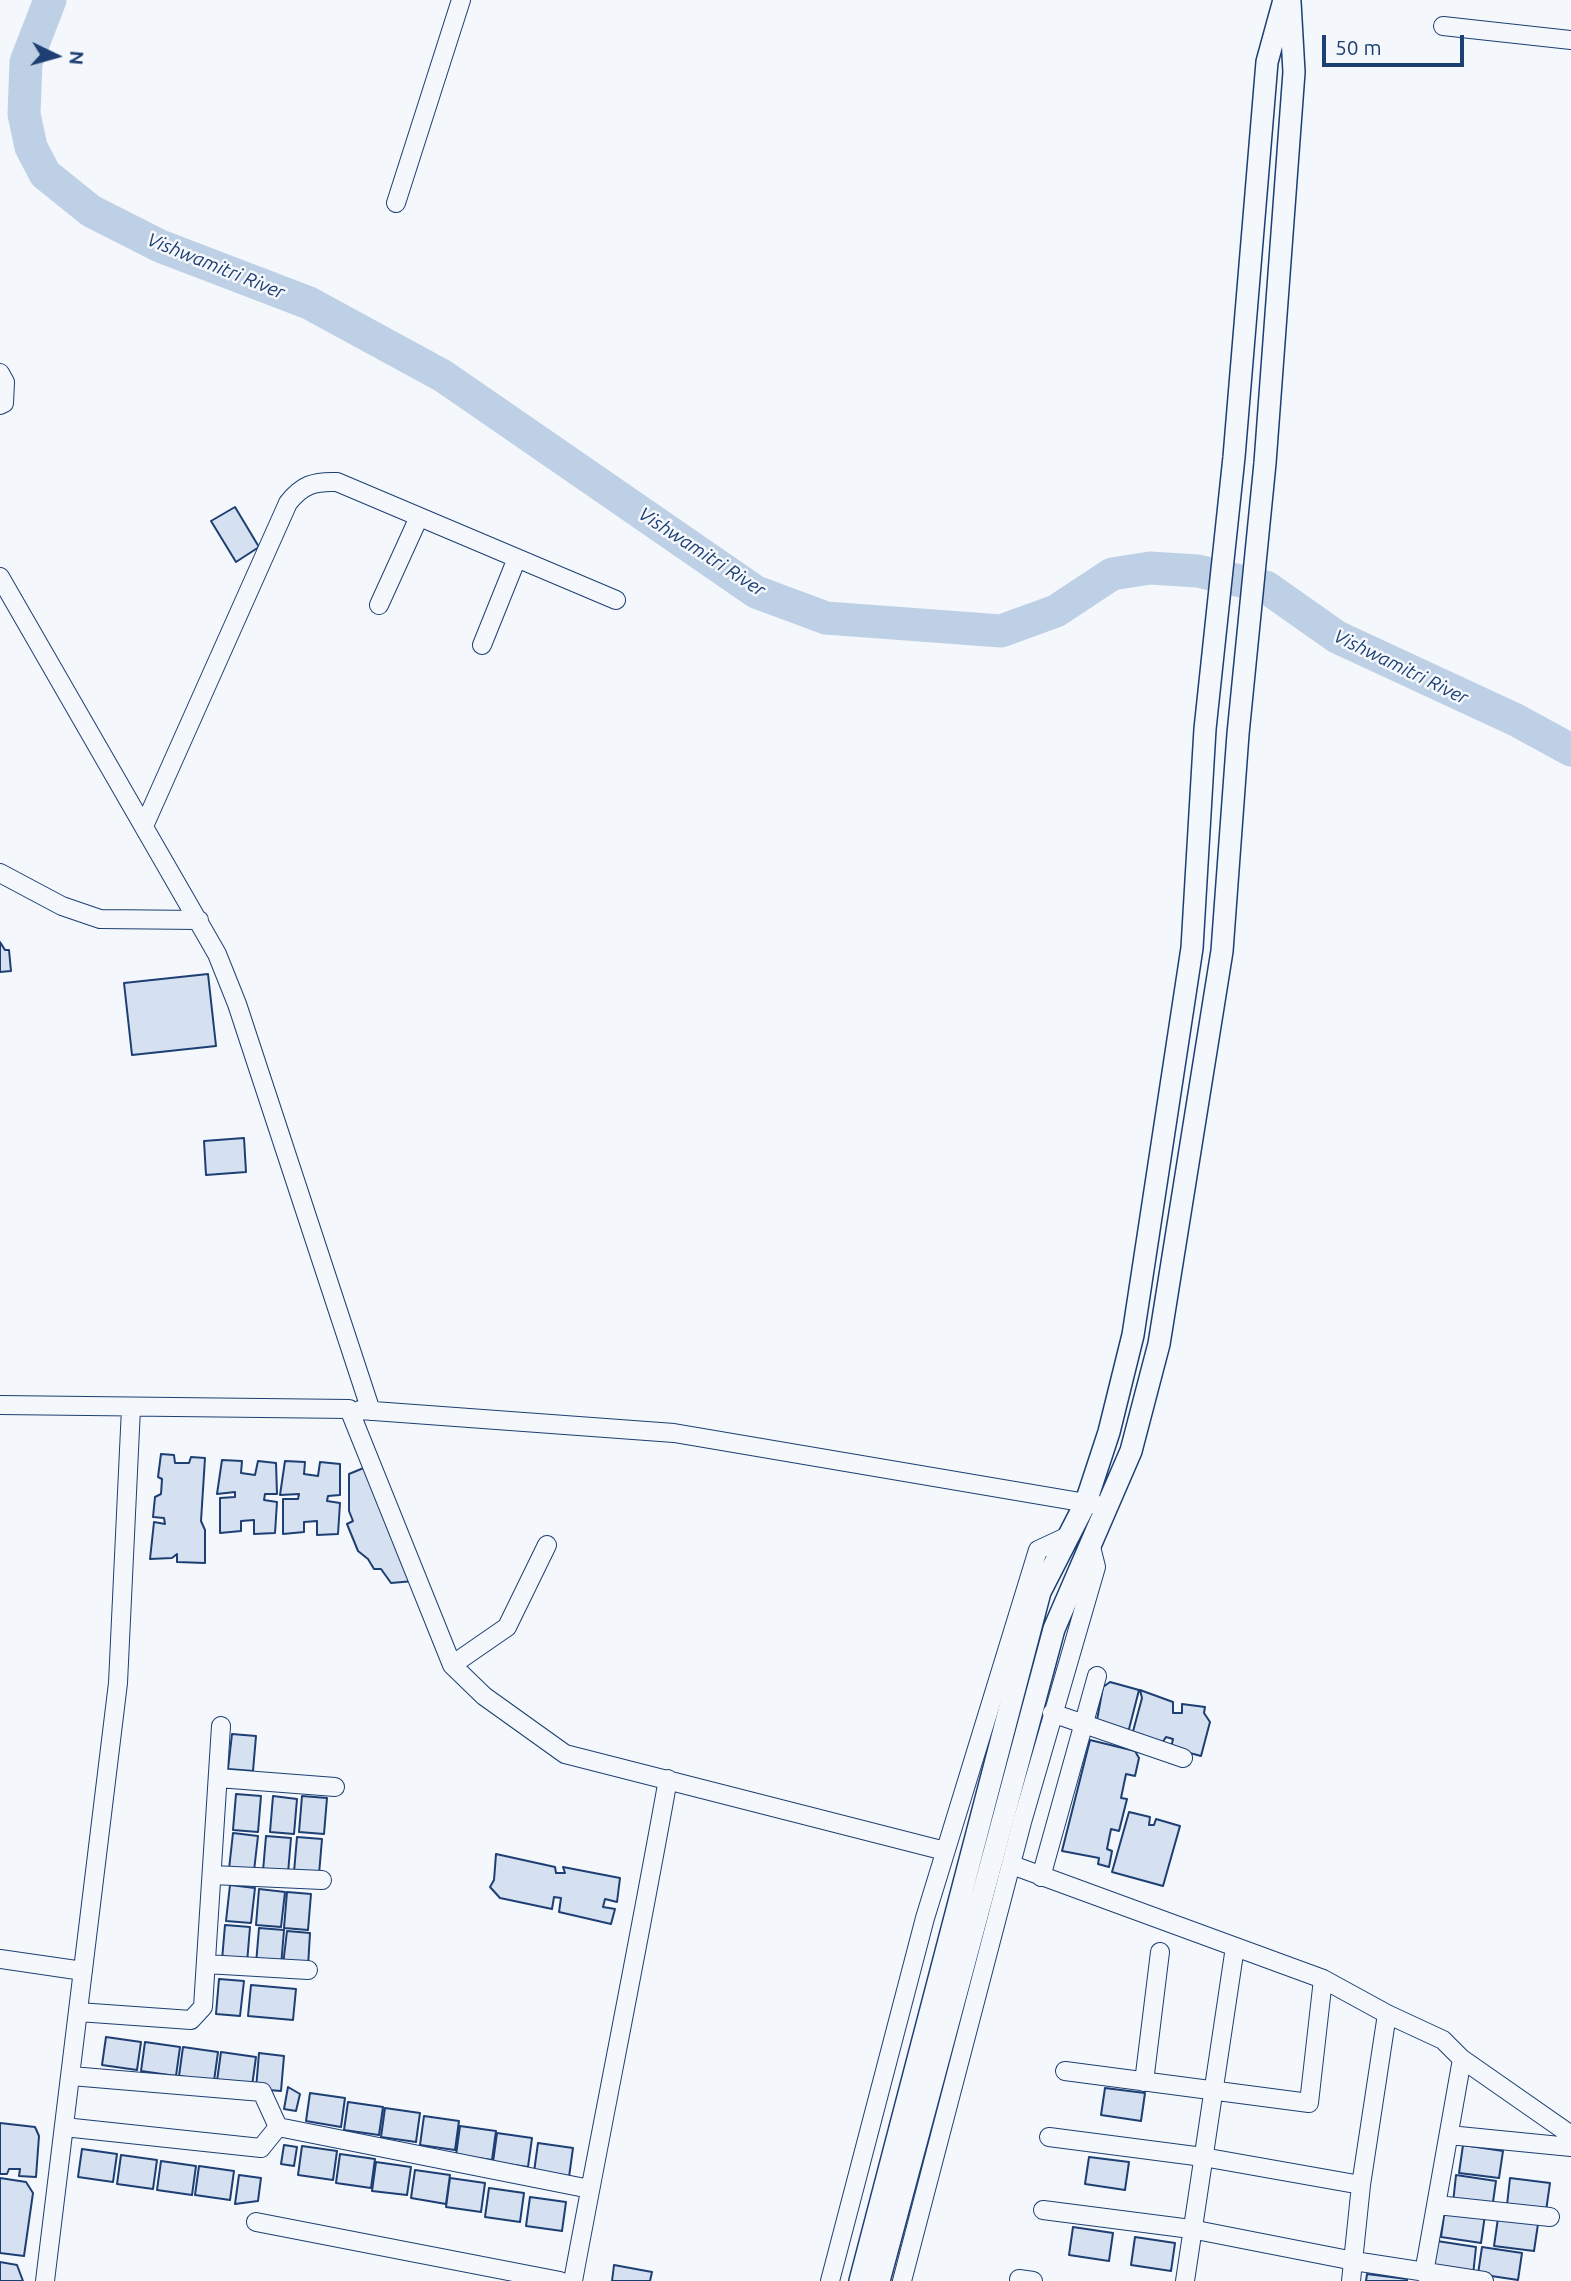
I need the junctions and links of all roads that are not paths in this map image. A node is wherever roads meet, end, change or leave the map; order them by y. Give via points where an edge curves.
1 (461, 0) edge
2 (1287, 0) edge
3 (1443, 26) dead end
4 (1571, 40) edge
5 (396, 203) dead end
6 (0, 373) edge
7 (0, 405) edge
8 (419, 517) junction
9 (517, 558) junction
10 (0, 577) edge
11 (616, 600) dead end
12 (379, 605) dead end
13 (482, 645) dead end
14 (145, 826) junction
15 (0, 873) edge
16 (199, 920) junction
17 (0, 1405) edge
18 (131, 1408) junction
19 (349, 1409) junction
20 (371, 1411) junction
21 (1096, 1504) junction
22 (1066, 1537) junction
23 (1090, 1543) junction
24 (547, 1545) dead end
25 (452, 1665) junction
26 (1097, 1676) dead end
27 (1052, 1713) junction
28 (1083, 1724) junction
29 (221, 1726) dead end
30 (1183, 1758) dead end
31 (218, 1778) junction
32 (668, 1779) junction
33 (335, 1787) dead end
34 (945, 1851) junction
35 (1012, 1865) junction
36 (212, 1875) junction
37 (1041, 1877) junction
38 (322, 1880) dead end
39 (1235, 1947) junction
40 (1160, 1952) dead end
41 (0, 1959) edge
42 (206, 1964) junction
43 (307, 1970) dead end
44 (83, 1971) junction
45 (1323, 1979) junction
46 (78, 2012) junction
47 (1387, 2014) junction
48 (1462, 2059) junction
49 (1065, 2071) dead end
50 (71, 2076) junction
51 (1144, 2082) junction
52 (1214, 2092) junction
53 (64, 2127) junction
54 (278, 2127) junction
55 (1571, 2135) edge
56 (1449, 2136) junction
57 (1048, 2137) dead end
58 (1571, 2147) edge
59 (1203, 2157) junction
60 (1361, 2185) junction
61 (590, 2189) junction
62 (1437, 2205) junction
63 (1044, 2210) dead end
64 (1550, 2217) dead end
65 (256, 2222) dead end
66 (1191, 2229) junction
67 (1354, 2261) junction
68 (1424, 2273) junction
69 (45, 2281) edge
70 (560, 2281) edge
71 (573, 2281) edge
72 (830, 2281) edge
73 (860, 2281) edge
74 (879, 2281) edge
75 (902, 2281) edge
76 (1185, 2281) edge
77 (1351, 2281) edge
78 (1484, 2281) edge

1 - 5 street
2 - 21 street via 1267,62 1234,457 1205,729 1192,948 1133,1335
2 - 21 street via 1294,72 1222,951 1159,1344 1131,1451
3 - 4 street
6 - 7 street via 5,382
8 - 9 street
8 - 12 street
8 - 14 street via 337,482 321,481 300,488 288,503
9 - 11 street
9 - 13 street
10 - 14 street
14 - 16 street
15 - 16 street via 62,906 100,919
16 - 20 street via 237,1004
17 - 18 street
18 - 19 street
18 - 44 street via 121,1657
19 - 20 street
19 - 25 street
20 - 21 street via 674,1433
21 - 22 street
21 - 23 street
22 - 34 street via 1038,1550
22 - 73 street via 1040,1592
23 - 27 street via 1096,1567
23 - 74 street via 1054,1629
24 - 25 street via 507,1627
25 - 32 street via 484,1696 565,1755
26 - 28 street
27 - 28 street
27 - 35 street
28 - 30 street
28 - 37 street
29 - 31 street
31 - 33 street
31 - 36 street
32 - 34 street
32 - 61 street
34 - 72 street
35 - 37 street
35 - 75 street
36 - 38 street
36 - 42 street
37 - 39 street
39 - 45 street
39 - 52 street
40 - 51 street
41 - 44 street
42 - 43 street
42 - 46 street via 203,2007 191,2021
44 - 46 street
45 - 47 street
45 - 52 street via 1309,2103
46 - 50 street
47 - 48 street via 1443,2040
47 - 60 street
48 - 55 street
48 - 56 street
49 - 51 street
50 - 53 street
50 - 54 street via 262,2092
51 - 52 street
52 - 59 street
53 - 54 street via 261,2148
53 - 69 street
54 - 61 street
56 - 58 street
56 - 62 street
57 - 59 street
59 - 60 street
59 - 66 street
60 - 67 street
61 - 71 street
62 - 64 street
62 - 68 street
63 - 66 street
65 - 70 street
66 - 67 street
66 - 76 street
67 - 68 street
67 - 77 street
68 - 78 street

